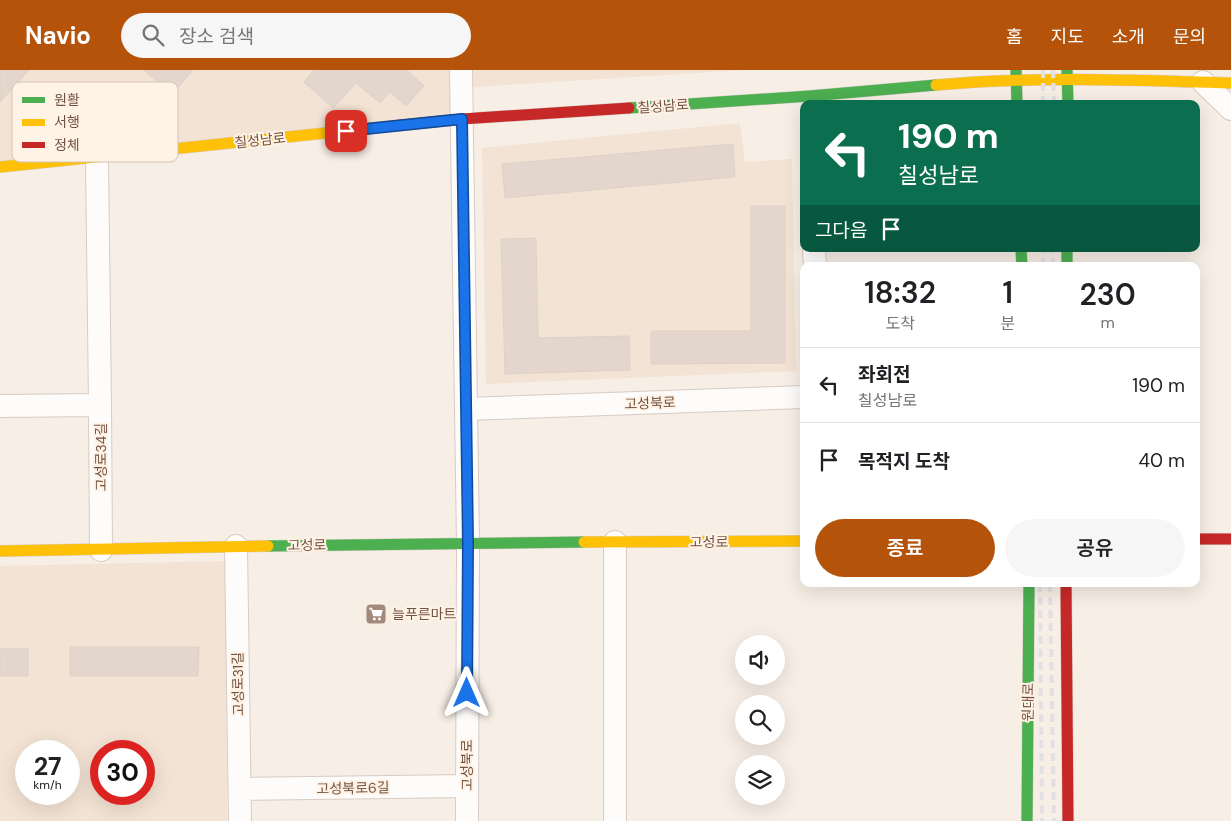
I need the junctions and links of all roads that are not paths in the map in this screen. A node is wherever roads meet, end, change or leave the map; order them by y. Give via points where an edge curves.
1 (461, 70) edge
2 (1077, 74) edge
3 (1016, 75) edge
4 (977, 76) edge
5 (1203, 82) junction
6 (1231, 83) edge
7 (810, 100) edge
8 (1017, 100) edge
9 (1069, 100) edge
10 (800, 101) edge
11 (1231, 109) edge
12 (462, 119) junction
13 (178, 149) edge
14 (48, 162) edge
15 (97, 162) edge
16 (0, 167) edge
17 (800, 397) edge
18 (100, 405) junction
19 (0, 406) edge
20 (466, 410) junction
21 (1200, 539) edge
22 (1231, 539) edge
23 (615, 542) junction
24 (800, 542) edge
25 (468, 543) junction
26 (236, 546) junction
27 (101, 550) junction
28 (0, 551) edge
29 (1029, 587) edge
30 (1066, 587) edge
31 (467, 786) junction
32 (240, 790) junction
33 (240, 821) edge
34 (467, 821) edge
35 (615, 821) edge
36 (1027, 821) edge
37 (1068, 821) edge

1 - 12 street, 고성북로
2 - 3 street, 칠성남로
2 - 5 street, 칠성남로
2 - 9 street
3 - 4 street, 칠성남로
3 - 8 street
4 - 7 street, 칠성남로
5 - 6 street, 칠성남로
5 - 11 street
10 - 12 street, 칠성남로
12 - 13 street, 칠성남로
12 - 20 street, 고성북로
14 - 16 street, 칠성남로
15 - 18 street
17 - 20 street, 고성북로
18 - 19 street, 고성로34길
18 - 27 street, 고성로34길
20 - 25 street, 고성북로
21 - 22 street
23 - 24 street, 고성로
23 - 25 street, 고성로
23 - 35 street
25 - 26 street, 고성로
25 - 31 street, 고성북로
26 - 27 street, 고성로
26 - 32 street, 고성로31길
27 - 28 street, 고성로
29 - 36 street, 원대로
30 - 37 street
31 - 32 street, 고성북로6길
31 - 34 street, 고성북로
32 - 33 street, 고성로31길

